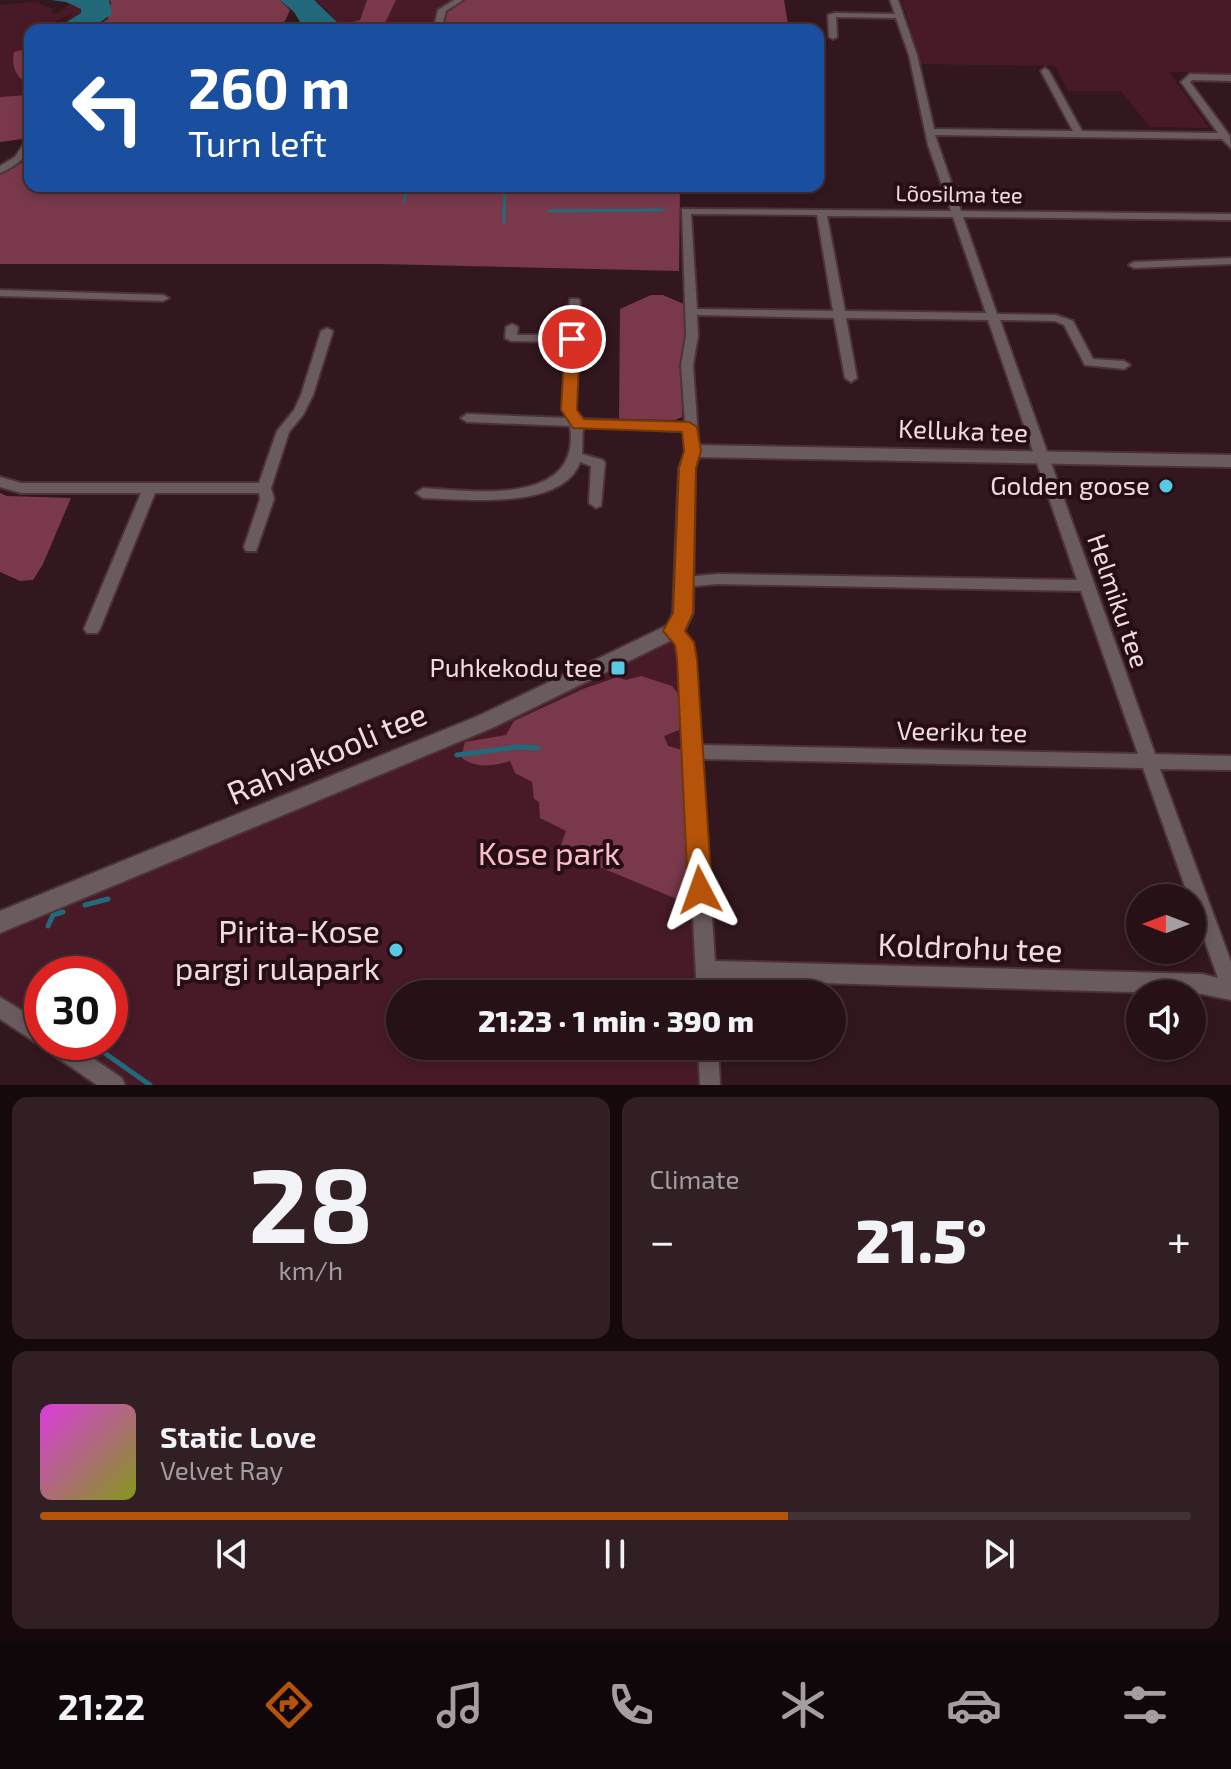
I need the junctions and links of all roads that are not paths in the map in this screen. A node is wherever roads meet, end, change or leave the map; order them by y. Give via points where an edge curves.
1 (459, 0) edge
2 (894, 0) edge
3 (899, 16) junction
4 (438, 24) edge
5 (833, 37) dead end
6 (1045, 71) dead end
7 (1231, 78) edge
8 (932, 132) junction
9 (1079, 134) junction
10 (1228, 140) edge
11 (24, 150) edge
12 (0, 170) edge
13 (821, 212) junction
14 (957, 214) junction
15 (1231, 217) edge
16 (1231, 261) edge
17 (1134, 265) dead end
18 (0, 293) edge
19 (163, 298) dead end
20 (574, 301) dead end
21 (691, 312) junction
22 (839, 314) junction
23 (992, 317) junction
24 (512, 327) dead end
25 (327, 331) dead end
26 (572, 339) junction
27 (1124, 365) dead end
28 (851, 378) dead end
29 (467, 418) dead end
30 (579, 424) junction
31 (689, 427) junction
32 (693, 451) junction
33 (576, 457) junction
34 (1041, 459) junction
35 (1231, 461) edge
36 (0, 482) edge
37 (150, 488) junction
38 (264, 488) junction
39 (423, 493) dead end
40 (596, 503) dead end
41 (251, 547) dead end
42 (684, 582) junction
43 (1086, 586) junction
44 (92, 629) dead end
45 (673, 631) junction
46 (692, 752) junction
47 (1149, 762) junction
48 (1231, 763) edge
49 (0, 922) edge
50 (706, 970) junction
51 (706, 980) edge
52 (1231, 989) edge
53 (0, 1007) edge
54 (24, 1023) edge
55 (78, 1060) edge
56 (709, 1060) edge
57 (115, 1085) edge
58 (710, 1085) edge

1 - 4 street via 442,10
2 - 3 street, Helmiku tee
3 - 5 street via 835,15
3 - 8 street, Helmiku tee
6 - 9 street
7 - 10 street via 1190,77 1185,82
8 - 9 street
8 - 14 street, Helmiku tee
9 - 10 street
11 - 12 street
13 - 14 street, Lõosilma tee
13 - 21 street, Lõosilma tee via 686,211
13 - 22 street
14 - 15 street, Lõosilma tee
14 - 23 street, Helmiku tee
16 - 17 street
18 - 19 street
20 - 26 street
21 - 22 street
21 - 31 street
22 - 23 street
22 - 28 street
23 - 27 street via 1064,320 1089,362
23 - 34 street, Helmiku tee
24 - 26 street via 511,338
25 - 38 street via 307,395 283,431
26 - 30 street via 569,410
29 - 30 street
30 - 31 street
30 - 33 street
31 - 32 street
32 - 34 street, Kelluka tee
32 - 42 street via 687,468
33 - 39 street via 563,479 545,488 502,495
33 - 40 street via 598,463
34 - 35 street, Kelluka tee
34 - 43 street, Helmiku tee
36 - 37 street via 21,488
37 - 38 street
37 - 44 street
38 - 41 street via 267,499
42 - 43 street
42 - 45 street via 682,618
43 - 47 street, Helmiku tee
45 - 46 street via 686,652
45 - 49 street, Rahvakooli tee via 499,716
46 - 47 street, Veeriku tee
46 - 50 street
47 - 48 street, Veeriku tee
47 - 52 street, Helmiku tee
50 - 51 street
50 - 52 street, Koldrohu tee
53 - 54 street
55 - 57 street
56 - 58 street

